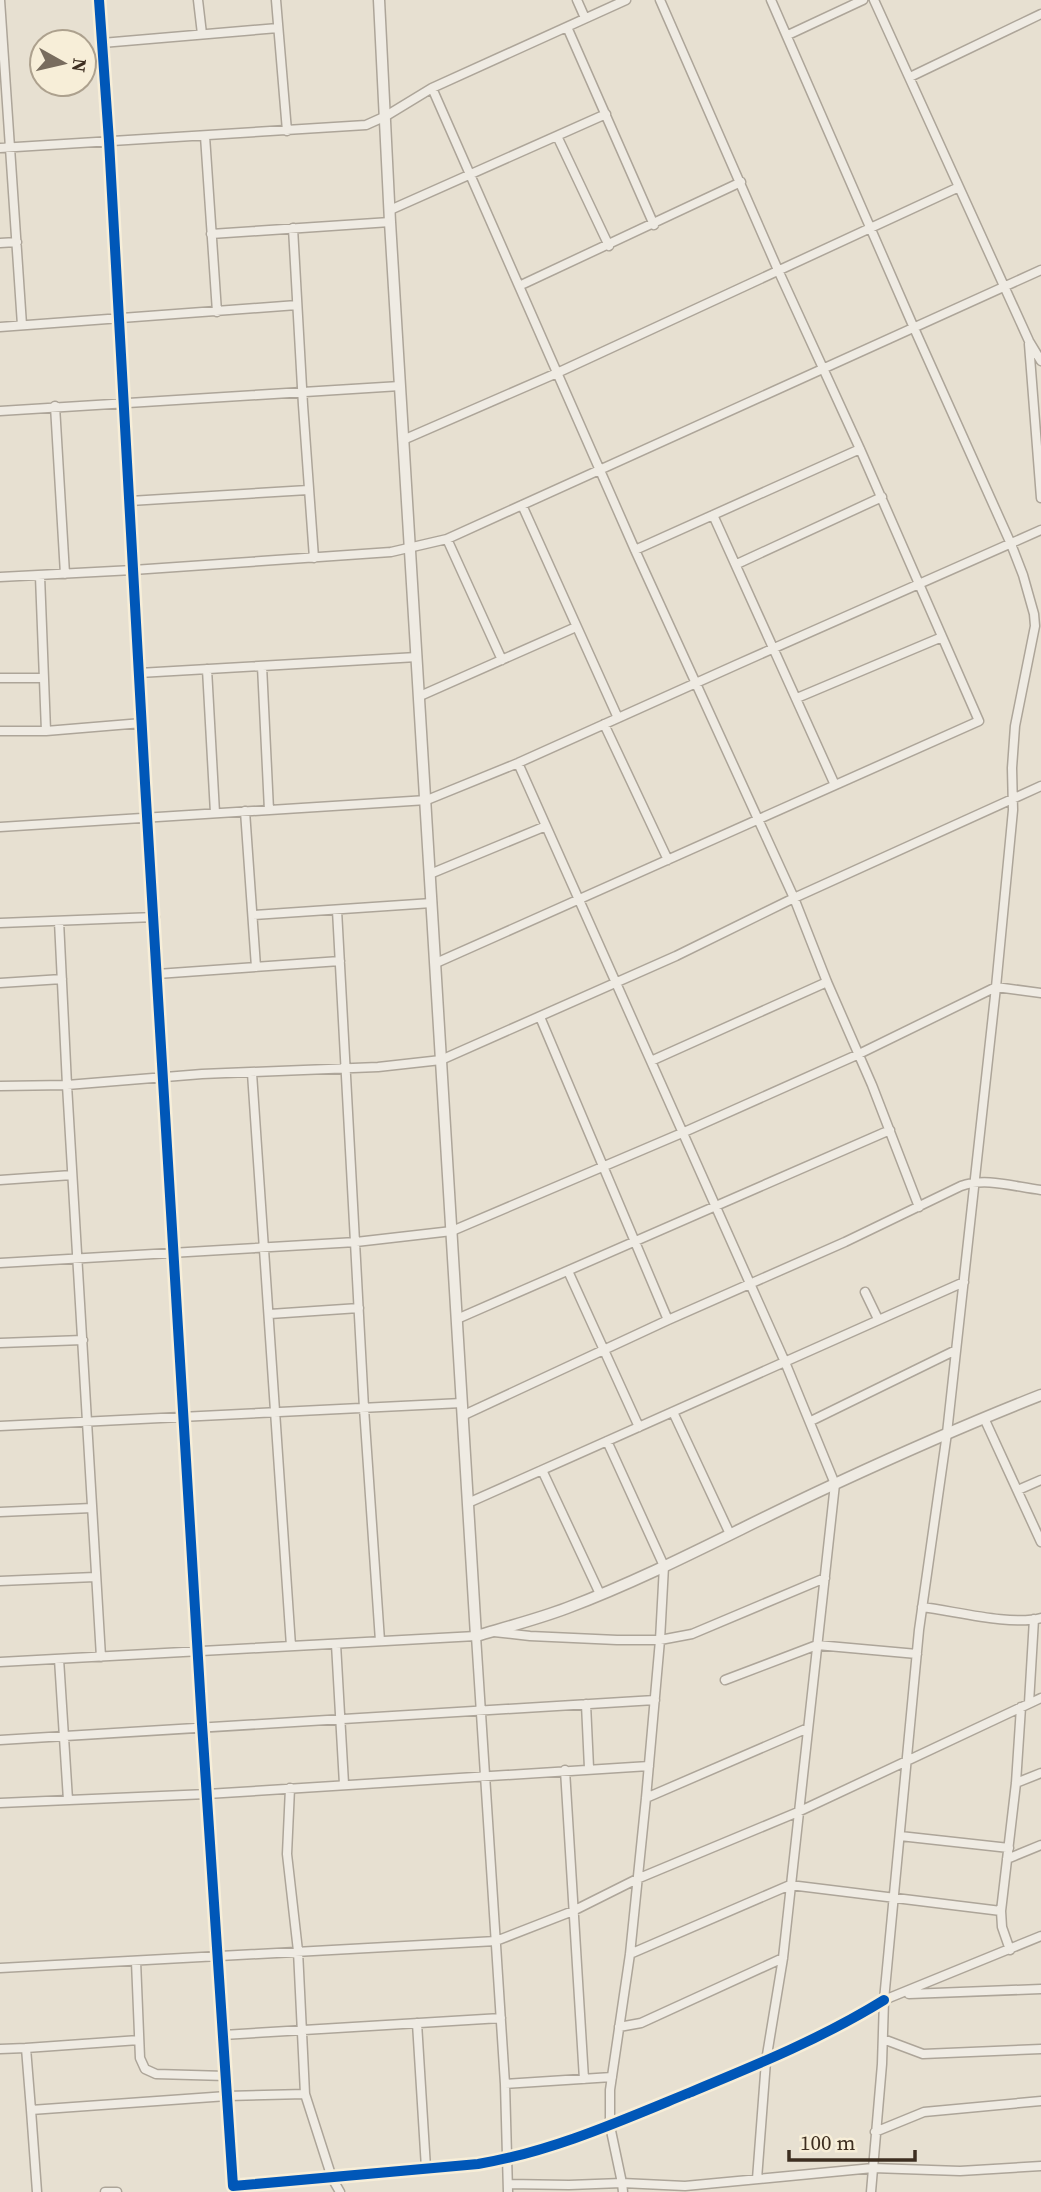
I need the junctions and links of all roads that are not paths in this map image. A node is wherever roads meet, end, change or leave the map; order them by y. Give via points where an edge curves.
1 (1, 0) edge
2 (99, 0) edge
3 (198, 0) edge
4 (276, 0) edge
5 (380, 0) edge
6 (577, 0) edge
7 (626, 0) edge
8 (660, 0) edge
9 (771, 0) edge
10 (863, 0) edge
11 (874, 0) edge
12 (1041, 14) edge
13 (585, 18) junction
14 (566, 27) junction
15 (278, 29) junction
16 (202, 34) junction
17 (788, 35) junction
18 (102, 43) junction
19 (2, 45) edge
20 (910, 77) junction
21 (432, 88) junction
22 (606, 114) junction
23 (386, 116) junction
24 (288, 131) junction
25 (205, 136) junction
26 (557, 136) junction
27 (109, 141) junction
28 (10, 147) junction
29 (0, 148) edge
30 (470, 175) junction
31 (741, 182) junction
32 (959, 187) junction
33 (390, 210) junction
34 (390, 222) junction
35 (654, 225) junction
36 (293, 228) junction
37 (872, 229) junction
38 (211, 234) junction
39 (17, 242) junction
40 (0, 243) edge
41 (609, 246) junction
42 (778, 270) junction
43 (1041, 270) edge
44 (519, 286) junction
45 (1005, 288) junction
46 (297, 305) junction
47 (217, 312) junction
48 (118, 318) junction
49 (22, 325) junction
50 (0, 327) edge
51 (914, 328) junction
52 (1029, 341) junction
53 (1041, 361) edge
54 (824, 369) junction
55 (557, 373) junction
56 (400, 386) junction
57 (302, 391) junction
58 (123, 402) junction
59 (55, 406) junction
60 (0, 411) edge
61 (403, 440) junction
62 (860, 449) junction
63 (600, 470) junction
64 (309, 490) junction
65 (882, 496) junction
66 (1041, 498) edge
67 (130, 501) junction
68 (522, 505) junction
69 (713, 515) junction
70 (1041, 530) edge
71 (447, 539) junction
72 (1011, 544) junction
73 (411, 549) junction
74 (635, 550) junction
75 (314, 558) junction
76 (737, 564) junction
77 (134, 570) junction
78 (65, 574) junction
79 (40, 576) junction
80 (0, 577) edge
81 (920, 584) junction
82 (1035, 618) junction
83 (576, 627) junction
84 (1041, 628) edge
85 (942, 637) junction
86 (774, 648) junction
87 (417, 657) junction
88 (502, 660) junction
89 (262, 666) junction
90 (207, 669) junction
91 (139, 673) junction
92 (0, 678) edge
93 (44, 678) junction
94 (695, 683) junction
95 (420, 696) junction
96 (797, 698) junction
97 (618, 718) junction
98 (142, 723) junction
99 (604, 724) junction
100 (0, 731) edge
101 (46, 731) junction
102 (518, 763) junction
103 (835, 785) junction
104 (1041, 786) edge
105 (1013, 797) junction
106 (427, 800) junction
107 (269, 810) junction
108 (245, 811) junction
109 (215, 813) junction
110 (149, 818) junction
111 (759, 820) junction
112 (545, 826) junction
113 (0, 827) edge
114 (668, 860) junction
115 (430, 874) junction
116 (794, 898) junction
117 (578, 900) junction
118 (432, 903) junction
119 (337, 910) junction
120 (253, 915) junction
121 (155, 917) junction
122 (59, 921) junction
123 (0, 923) edge
124 (340, 961) junction
125 (436, 963) junction
126 (256, 967) junction
127 (157, 974) junction
128 (62, 979) junction
129 (827, 982) junction
130 (617, 983) junction
131 (0, 984) edge
132 (996, 987) junction
133 (1041, 993) edge
134 (540, 1017) junction
135 (859, 1054) junction
136 (441, 1059) junction
137 (651, 1061) junction
138 (346, 1068) junction
139 (252, 1073) junction
140 (164, 1078) junction
141 (67, 1085) junction
142 (0, 1086) edge
143 (890, 1130) junction
144 (682, 1133) junction
145 (603, 1166) junction
146 (72, 1175) junction
147 (0, 1180) edge
148 (973, 1182) junction
149 (1041, 1190) edge
150 (715, 1206) junction
151 (919, 1207) junction
152 (452, 1231) junction
153 (635, 1241) junction
154 (356, 1242) junction
155 (265, 1247) junction
156 (174, 1252) junction
157 (78, 1258) junction
158 (0, 1263) edge
159 (568, 1271) junction
160 (964, 1282) junction
161 (750, 1284) junction
162 (866, 1292) dead end
163 (359, 1308) junction
164 (270, 1314) junction
165 (457, 1319) junction
166 (878, 1319) junction
167 (668, 1320) junction
168 (83, 1340) junction
169 (0, 1343) edge
170 (604, 1350) junction
171 (956, 1350) junction
172 (785, 1362) junction
173 (1041, 1395) edge
174 (462, 1403) junction
175 (364, 1408) junction
176 (277, 1411) junction
177 (673, 1412) junction
178 (464, 1415) junction
179 (185, 1416) junction
180 (984, 1418) junction
181 (87, 1421) junction
182 (811, 1421) junction
183 (0, 1426) edge
184 (639, 1427) junction
185 (947, 1433) junction
186 (607, 1441) junction
187 (542, 1470) junction
188 (1041, 1480) edge
189 (835, 1484) junction
190 (1018, 1490) junction
191 (468, 1503) junction
192 (92, 1508) junction
193 (0, 1512) edge
194 (730, 1534) junction
195 (1041, 1542) edge
196 (664, 1566) junction
197 (95, 1577) junction
198 (825, 1578) junction
199 (0, 1581) edge
200 (600, 1594) junction
201 (922, 1607) junction
202 (1038, 1619) edge
203 (492, 1632) junction
204 (476, 1636) junction
205 (660, 1640) junction
206 (380, 1642) junction
207 (336, 1644) junction
208 (817, 1644) junction
209 (291, 1646) junction
210 (199, 1652) junction
211 (917, 1654) junction
212 (100, 1657) junction
213 (59, 1659) junction
214 (0, 1662) edge
215 (725, 1680) dead end
216 (1041, 1698) edge
217 (655, 1700) junction
218 (586, 1704) junction
219 (1025, 1705) junction
220 (481, 1709) junction
221 (340, 1718) junction
222 (202, 1726) junction
223 (808, 1728) junction
224 (65, 1736) junction
225 (0, 1740) edge
226 (905, 1762) junction
227 (649, 1766) junction
228 (589, 1768) junction
229 (565, 1770) junction
230 (1041, 1773) edge
231 (485, 1775) junction
232 (1016, 1783) junction
233 (344, 1784) junction
234 (290, 1788) junction
235 (207, 1794) junction
236 (646, 1798) junction
237 (68, 1800) junction
238 (0, 1803) edge
239 (798, 1812) junction
240 (900, 1836) junction
241 (1009, 1848) junction
242 (1040, 1849) edge
243 (1007, 1859) junction
244 (637, 1879) junction
245 (790, 1885) junction
246 (893, 1897) junction
247 (573, 1911) junction
248 (1001, 1911) junction
249 (1041, 1936) edge
250 (496, 1941) junction
251 (1010, 1950) junction
252 (298, 1951) junction
253 (630, 1954) junction
254 (218, 1957) junction
255 (783, 1958) junction
256 (136, 1961) junction
257 (0, 1968) edge
258 (1041, 1989) edge
259 (899, 1995) junction
260 (884, 2000) junction
261 (500, 2018) junction
262 (417, 2023) junction
263 (619, 2027) junction
264 (302, 2031) junction
265 (223, 2035) junction
266 (883, 2039) junction
267 (139, 2040) junction
268 (26, 2048) junction
269 (0, 2049) edge
270 (1041, 2049) edge
271 (765, 2061) junction
272 (226, 2076) junction
273 (612, 2077) junction
274 (584, 2079) junction
275 (505, 2084) junction
276 (305, 2094) junction
277 (227, 2096) junction
278 (1041, 2101) edge
279 (31, 2110) junction
280 (610, 2126) junction
281 (875, 2132) junction
282 (506, 2160) junction
283 (1041, 2166) edge
284 (426, 2168) junction
285 (873, 2168) junction
286 (332, 2178) junction
287 (757, 2179) junction
288 (685, 2186) junction
289 (622, 2187) edge
290 (508, 2188) edge
291 (233, 2189) edge
292 (37, 2192) edge
293 (105, 2192) edge
294 (117, 2192) edge
295 (340, 2192) edge
296 (669, 2192) edge
297 (871, 2192) edge

1 - 19 street
2 - 18 street
3 - 16 street
4 - 15 street
5 - 23 street
6 - 13 street
7 - 13 street
8 - 31 street
9 - 17 street
10 - 17 street
11 - 20 street
12 - 20 street
13 - 14 street
14 - 21 street
14 - 22 street
15 - 16 street
15 - 24 street
16 - 18 street
17 - 37 street
18 - 27 street
19 - 28 street
20 - 32 street
21 - 23 street
21 - 30 street
22 - 26 street
22 - 35 street
23 - 24 street via 360,126
23 - 33 street
24 - 25 street
25 - 27 street
25 - 38 street
26 - 30 street
26 - 41 street
27 - 28 street
27 - 48 street
28 - 29 street
28 - 39 street
30 - 33 street
30 - 44 street
31 - 35 street
31 - 42 street
32 - 37 street
32 - 45 street
33 - 34 street
34 - 36 street
34 - 56 street
35 - 41 street
36 - 38 street
36 - 46 street
37 - 42 street
37 - 51 street
38 - 47 street
39 - 40 street
39 - 49 street
41 - 44 street
42 - 54 street
42 - 55 street
43 - 45 street
44 - 55 street
45 - 51 street
45 - 52 street
46 - 47 street
46 - 57 street
47 - 48 street
48 - 49 street
48 - 58 street
49 - 50 street
51 - 54 street
51 - 72 street
52 - 53 street
52 - 66 street
54 - 62 street
54 - 63 street
55 - 61 street
55 - 63 street
56 - 57 street
56 - 61 street
57 - 58 street
57 - 64 street
58 - 59 street
58 - 67 street
59 - 60 street
59 - 78 street
61 - 73 street
62 - 65 street
62 - 69 street
63 - 68 street
63 - 74 street
64 - 67 street
64 - 75 street
65 - 76 street
65 - 81 street
67 - 77 street
68 - 71 street
68 - 83 street
69 - 74 street
69 - 76 street
70 - 72 street
71 - 73 street
71 - 88 street
72 - 81 street
72 - 82 street
73 - 75 street
73 - 87 street
74 - 94 street
75 - 77 street
76 - 86 street
77 - 78 street
77 - 91 street
78 - 79 street
79 - 80 street
79 - 93 street
81 - 85 street
81 - 86 street
82 - 84 street
82 - 105 street via 1015,726
83 - 88 street
83 - 97 street
85 - 96 street
85 - 103 street via 979,721
86 - 94 street
86 - 96 street
87 - 89 street
87 - 95 street
88 - 95 street
89 - 90 street
89 - 107 street
90 - 91 street
90 - 109 street
91 - 98 street
92 - 93 street
93 - 101 street
94 - 97 street
94 - 111 street
95 - 106 street
96 - 103 street
97 - 99 street
98 - 101 street
98 - 110 street
99 - 102 street
99 - 114 street
100 - 101 street
102 - 106 street
102 - 112 street
103 - 111 street
104 - 105 street
105 - 116 street
105 - 132 street
106 - 107 street
106 - 115 street
107 - 108 street
108 - 109 street
108 - 120 street
109 - 110 street
110 - 113 street
110 - 121 street
111 - 114 street
111 - 116 street
112 - 115 street
112 - 117 street
114 - 117 street
115 - 118 street
116 - 129 street
116 - 130 street
117 - 125 street
117 - 130 street
118 - 119 street
118 - 125 street
119 - 120 street
119 - 124 street
120 - 126 street
121 - 122 street
121 - 127 street
122 - 123 street
122 - 128 street
124 - 126 street
124 - 138 street
125 - 136 street
126 - 127 street
127 - 140 street
128 - 131 street
128 - 141 street
129 - 135 street
129 - 137 street
130 - 134 street
130 - 137 street
132 - 133 street
132 - 135 street
132 - 148 street
134 - 136 street
134 - 145 street
135 - 143 street
135 - 144 street
136 - 138 street
136 - 152 street
137 - 144 street
138 - 139 street
138 - 154 street
139 - 140 street
139 - 155 street
140 - 141 street
140 - 156 street
141 - 142 street
141 - 146 street
143 - 150 street
143 - 151 street
144 - 145 street
144 - 150 street
145 - 152 street
145 - 153 street
146 - 147 street
146 - 157 street
148 - 149 street
148 - 151 street
148 - 160 street
150 - 153 street
150 - 161 street
151 - 161 street
152 - 154 street
152 - 165 street
153 - 159 street
153 - 167 street
154 - 155 street
154 - 163 street
155 - 156 street
155 - 164 street
156 - 157 street
156 - 179 street
157 - 158 street
157 - 168 street
159 - 165 street
159 - 170 street
160 - 166 street
160 - 171 street
161 - 167 street
161 - 172 street
162 - 166 street
163 - 164 street
163 - 175 street
164 - 176 street
165 - 174 street
166 - 172 street
167 - 170 street
168 - 169 street
168 - 181 street
170 - 178 street
170 - 184 street
171 - 182 street
171 - 185 street
172 - 177 street
172 - 182 street
173 - 180 street
174 - 175 street
174 - 178 street
175 - 176 street
175 - 206 street
176 - 179 street
176 - 209 street
177 - 184 street
177 - 194 street
178 - 191 street
179 - 181 street
179 - 210 street
180 - 185 street
180 - 190 street
181 - 183 street
181 - 192 street
182 - 189 street
184 - 186 street
185 - 189 street
185 - 201 street
186 - 187 street
186 - 196 street
187 - 191 street
187 - 200 street
188 - 190 street
189 - 194 street
189 - 198 street
190 - 195 street
191 - 204 street
192 - 193 street
192 - 197 street
194 - 196 street
196 - 200 street
196 - 205 street
197 - 199 street
197 - 212 street
198 - 205 street via 692,1634
198 - 208 street
200 - 203 street
201 - 202 street via 1011,1620
201 - 211 street
202 - 219 street
203 - 204 street
203 - 205 street
204 - 206 street
204 - 220 street
205 - 217 street
206 - 207 street
207 - 209 street
207 - 221 street
208 - 211 street
208 - 215 street
208 - 223 street
209 - 210 street
210 - 212 street
210 - 222 street
211 - 226 street
212 - 213 street
213 - 214 street
213 - 224 street
216 - 219 street
217 - 218 street
217 - 227 street
218 - 220 street
218 - 228 street
219 - 226 street
219 - 232 street
220 - 221 street
220 - 231 street
221 - 222 street
221 - 233 street
222 - 224 street
222 - 235 street
223 - 236 street
223 - 239 street
224 - 225 street
224 - 237 street
226 - 239 street
226 - 240 street
227 - 228 street
227 - 236 street
228 - 229 street
229 - 231 street
229 - 247 street
230 - 232 street
231 - 233 street
231 - 250 street
232 - 241 street
233 - 234 street
234 - 235 street
234 - 252 street via 287,1854
235 - 237 street
235 - 254 street
236 - 244 street
237 - 238 street
239 - 244 street
239 - 245 street
240 - 241 street
240 - 246 street
241 - 243 street
242 - 243 street
243 - 248 street
244 - 247 street
244 - 253 street
245 - 246 street
245 - 253 street
245 - 255 street
246 - 248 street
246 - 260 street
247 - 250 street
247 - 274 street
248 - 251 street
249 - 251 street
250 - 252 street
250 - 261 street
251 - 259 street
252 - 254 street
252 - 264 street
253 - 263 street
254 - 256 street
254 - 265 street
255 - 263 street via 641,2023
255 - 271 street
256 - 257 street
256 - 267 street
258 - 259 street
259 - 260 street
260 - 266 street
260 - 271 street
261 - 262 street
261 - 275 street
262 - 264 street
262 - 284 street
263 - 273 street
264 - 265 street
264 - 276 street
265 - 272 street
266 - 270 street via 923,2054
266 - 281 street
267 - 268 street
267 - 272 street via 142,2064 150,2072
268 - 269 street
268 - 279 street
271 - 280 street
271 - 287 street
272 - 277 street
273 - 274 street
273 - 280 street
274 - 275 street
275 - 282 street
276 - 277 street
276 - 286 street
277 - 279 street
277 - 291 street
278 - 281 street via 924,2112
279 - 292 street
280 - 282 street
280 - 289 street
281 - 285 street
282 - 284 street
282 - 290 street
283 - 285 street via 960,2171
284 - 286 street
285 - 287 street
285 - 297 street
286 - 291 street
286 - 295 street
287 - 288 street
288 - 289 street
288 - 296 street
289 - 290 street
293 - 294 street

